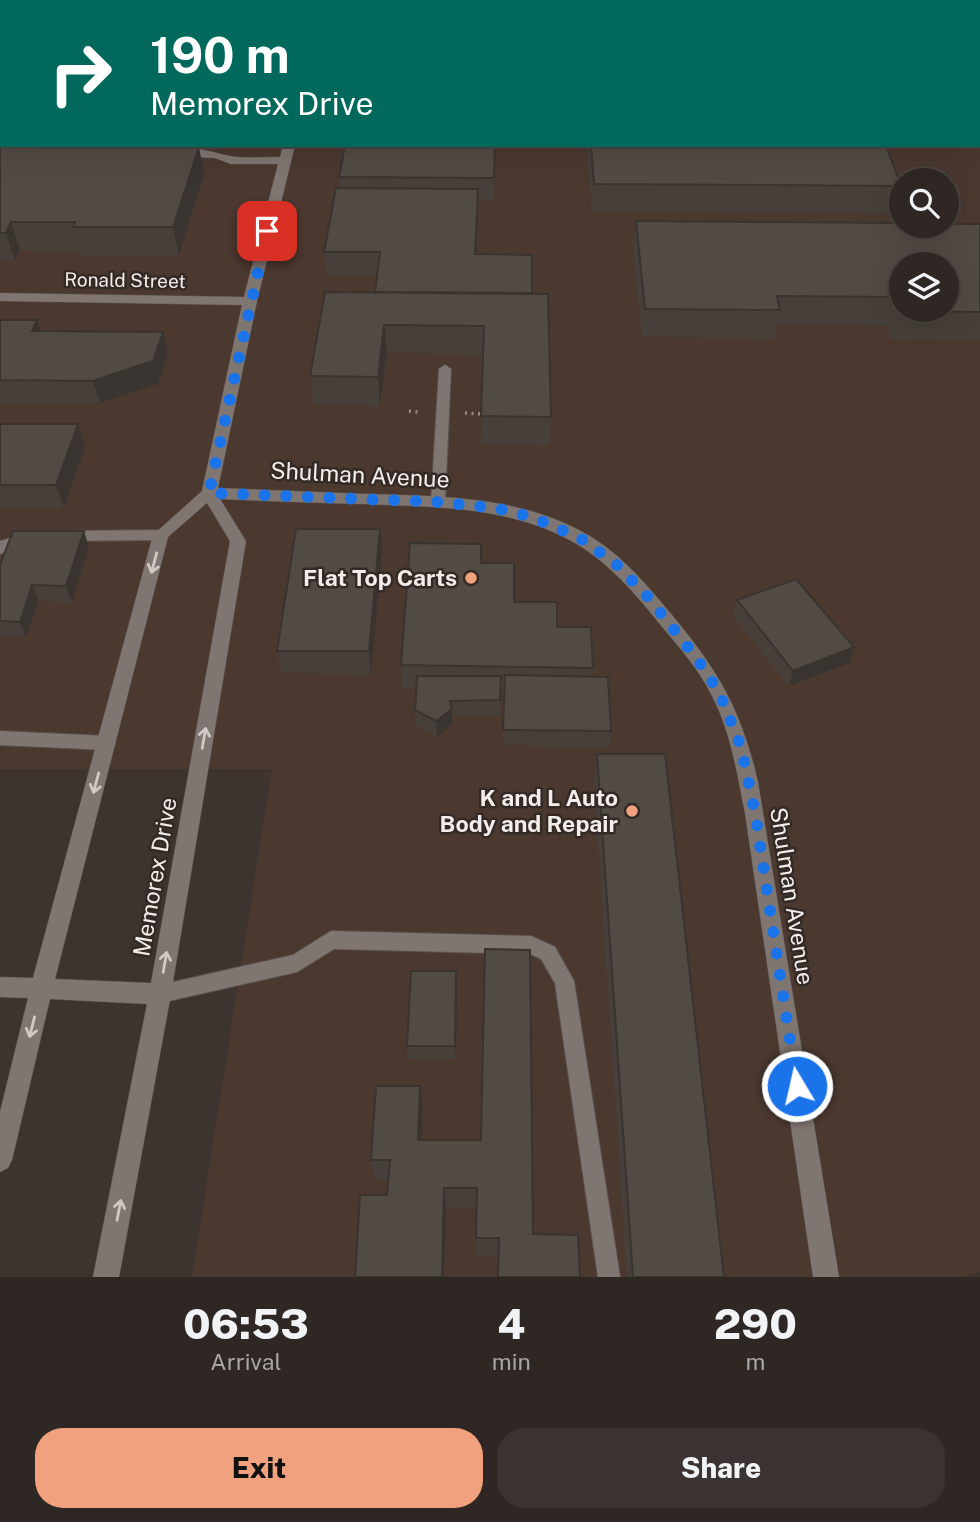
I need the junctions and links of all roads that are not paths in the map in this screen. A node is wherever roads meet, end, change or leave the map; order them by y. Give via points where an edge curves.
1 (288, 147) edge
2 (158, 153) edge
3 (285, 161) junction
4 (0, 297) edge
5 (250, 300) junction
6 (445, 369) dead end
7 (209, 493) junction
8 (438, 502) junction
9 (162, 535) junction
10 (0, 550) edge
11 (0, 738) edge
12 (107, 743) junction
13 (0, 987) edge
14 (42, 987) junction
15 (160, 994) junction
16 (0, 1160) edge
17 (106, 1277) edge
18 (608, 1277) edge
19 (826, 1277) edge

1 - 3 street
2 - 3 street
3 - 5 street
4 - 5 street, Ronald Street
5 - 7 street
6 - 8 lane
7 - 8 street, Shulman Avenue
7 - 9 street
15 -> 7 street, Memorex Drive via 238,541
8 - 19 street, Shulman Avenue via 532,517 580,538 616,564 647,596 719,692 741,747 755,813
9 - 10 lane via 45,537 4,545
9 -> 12 street
11 - 12 lane
12 -> 14 street
13 - 14 street
14 - 15 street
14 -> 16 street
17 -> 15 street, Memorex Drive
15 - 18 lane via 297,963 331,940 531,945 548,953 564,981

